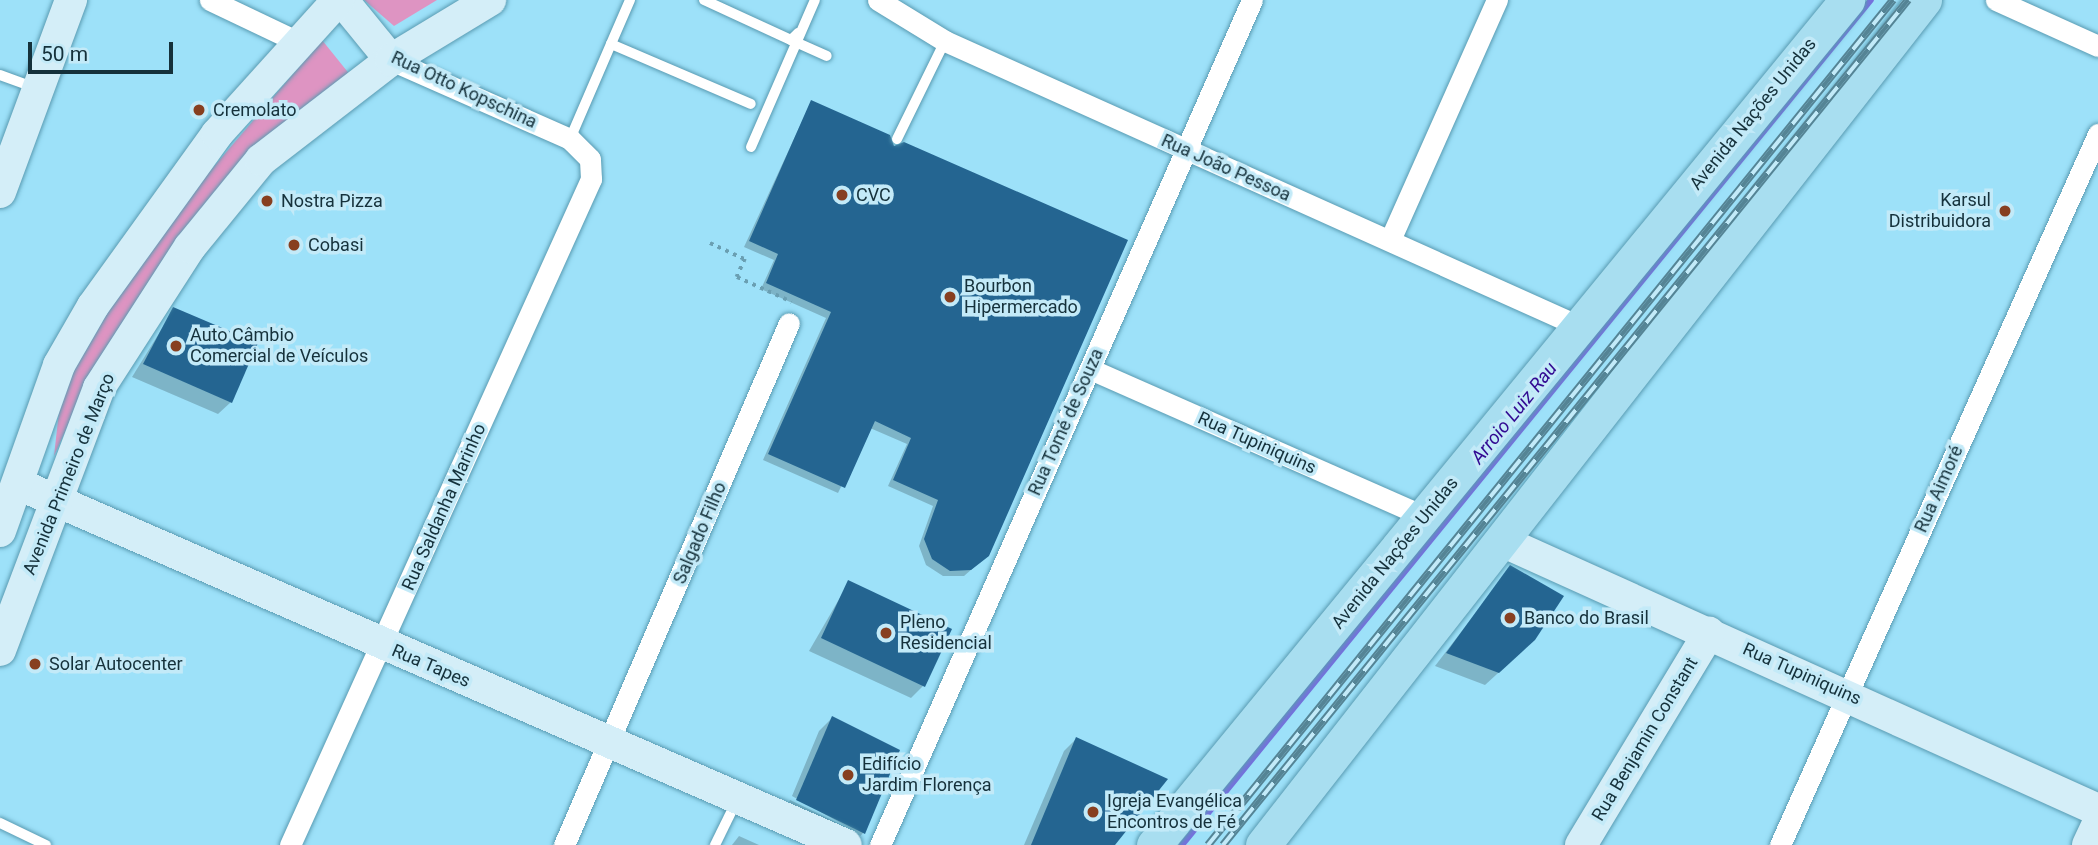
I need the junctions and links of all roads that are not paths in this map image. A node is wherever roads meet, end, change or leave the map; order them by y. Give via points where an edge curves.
1 (210, 0) edge
2 (340, 0) edge
3 (490, 0) edge
4 (630, 0) edge
5 (704, 0) edge
6 (878, 0) edge
7 (1252, 0) edge
8 (1497, 0) edge
9 (1847, 0) edge
10 (1924, 0) edge
11 (1996, 0) edge
12 (814, 1) edge
13 (64, 2) edge
14 (794, 41) junction
15 (945, 41) junction
16 (300, 43) junction
17 (611, 44) junction
18 (2098, 46) edge
19 (827, 56) dead end
20 (391, 60) junction
21 (0, 75) edge
22 (38, 89) junction
23 (751, 104) dead end
24 (2098, 134) edge
25 (570, 139) junction
26 (897, 139) dead end
27 (751, 147) dead end
28 (1185, 150) junction
29 (593, 168) joint
30 (0, 192) edge
31 (1390, 240) junction
32 (789, 323) road end
33 (1579, 326) junction
34 (1082, 365) junction
35 (18, 484) junction
36 (56, 502) junction
37 (1424, 517) junction
38 (0, 531) edge
39 (1504, 542) junction
40 (1709, 633) junction
41 (382, 645) junction
42 (0, 650) edge
43 (1848, 694) junction
44 (611, 742) junction
45 (738, 797) junction
46 (2098, 810) edge
47 (0, 823) edge
48 (2098, 824) edge
49 (838, 844) edge
50 (46, 845) edge
51 (290, 845) edge
52 (564, 845) edge
53 (715, 845) edge
54 (880, 845) edge
55 (1154, 845) edge
56 (1263, 845) edge
57 (1581, 845) edge
58 (1780, 845) edge
59 (2088, 845) edge

1 - 16 street
2 - 16 street
2 - 20 street, Rua Otto Kopschina
3 - 20 street, Avenida Primeiro de Março
4 - 17 lane
5 - 14 lane
6 - 15 street, Rua João Pessoa
7 - 28 street, Rua Tomé de Souza
8 - 31 street
9 - 33 main road, Avenida Nações Unidas
10 - 39 main road
11 - 18 street
12 - 14 lane
13 - 22 street
14 - 19 lane
14 - 27 lane
15 - 26 lane
15 - 28 street, Rua João Pessoa
16 - 35 street via 217,134 93,306 59,365
17 - 23 lane
17 - 25 lane
20 - 25 street, Rua Otto Kopschina
20 - 36 street, Avenida Primeiro de Março via 261,160 190,247 99,388
21 - 22 lane
22 - 30 street
24 - 43 street, Rua Aimoré
25 - 29 street, Rua Otto Kopschina via 585,148
28 - 31 street, Rua João Pessoa
28 - 34 street, Rua Tomé de Souza
29 - 41 street, Rua Saldanha Marinho
31 - 33 street, Rua João Pessoa
32 - 44 street, Salgado Filho
33 - 37 main road, Avenida Nações Unidas
34 - 37 street, Rua Tupiniquins
34 - 54 street, Rua Tomé de Souza
35 - 36 street, Rua Tapes
35 - 38 street
36 - 41 street, Rua Tapes
36 - 42 street, Avenida Primeiro de Março
37 - 55 main road, Avenida Nações Unidas
39 - 40 street, Rua Tupiniquins
39 - 56 main road
40 - 43 street, Rua Tupiniquins
40 - 57 street, Rua Benjamin Constant
41 - 44 street, Rua Tapes
41 - 51 street, Rua Saldanha Marinho
43 - 46 street, Rua Tupiniquins
43 - 58 street, Rua Aimoré
44 - 45 street, Rua Tapes
44 - 52 street, Salgado Filho
45 - 49 street, Rua Tapes
45 - 53 lane
47 - 50 lane
48 - 59 street

